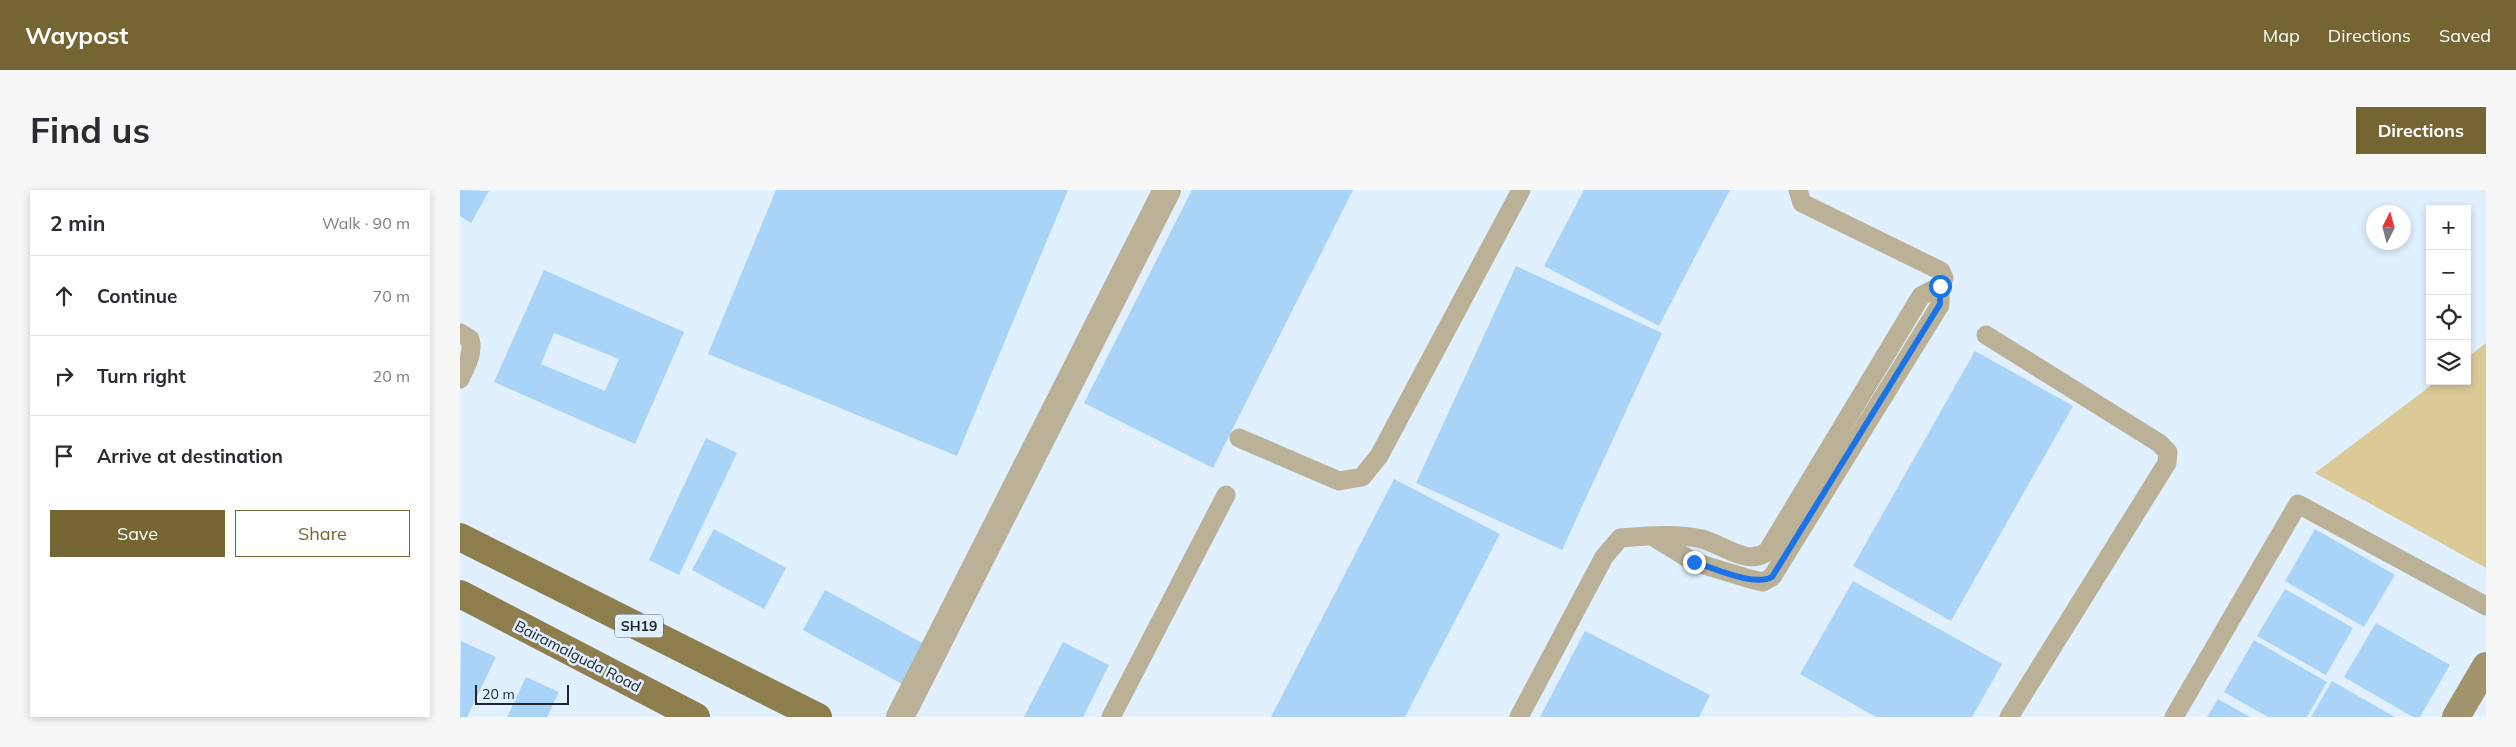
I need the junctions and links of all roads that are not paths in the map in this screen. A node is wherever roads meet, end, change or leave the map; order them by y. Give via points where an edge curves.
1 (1167, 190) edge
2 (1521, 190) edge
3 (1798, 190) edge
4 (1940, 286) junction
5 (460, 333) edge
6 (1986, 335) dead end
7 (460, 379) edge
8 (1238, 438) dead end
9 (1226, 494) dead end
10 (1651, 536) junction
11 (460, 537) edge
12 (460, 594) edge
13 (2486, 606) edge
14 (2486, 666) edge
15 (2461, 715) edge
16 (696, 717) edge
17 (818, 717) edge
18 (900, 717) edge
19 (1111, 717) edge
20 (1519, 717) edge
21 (2009, 717) edge
22 (2174, 717) edge

1 - 18 street
2 - 8 lane via 1379,456 1362,477 1339,481
3 - 4 lane via 1802,202 1941,271 1944,278
4 - 10 lane via 1921,296 1767,552 1750,558 1702,539
4 - 10 lane via 1940,304 1772,577 1763,582 1694,562
5 - 7 lane via 470,339 472,345 472,353
6 - 21 lane via 2159,443 2168,452 2167,463
9 - 19 lane
10 - 20 lane via 1620,538 1604,557
11 - 17 main road, SH19
12 - 16 main road, Bairamalguda Road
13 - 22 lane via 2298,504
14 - 15 street

